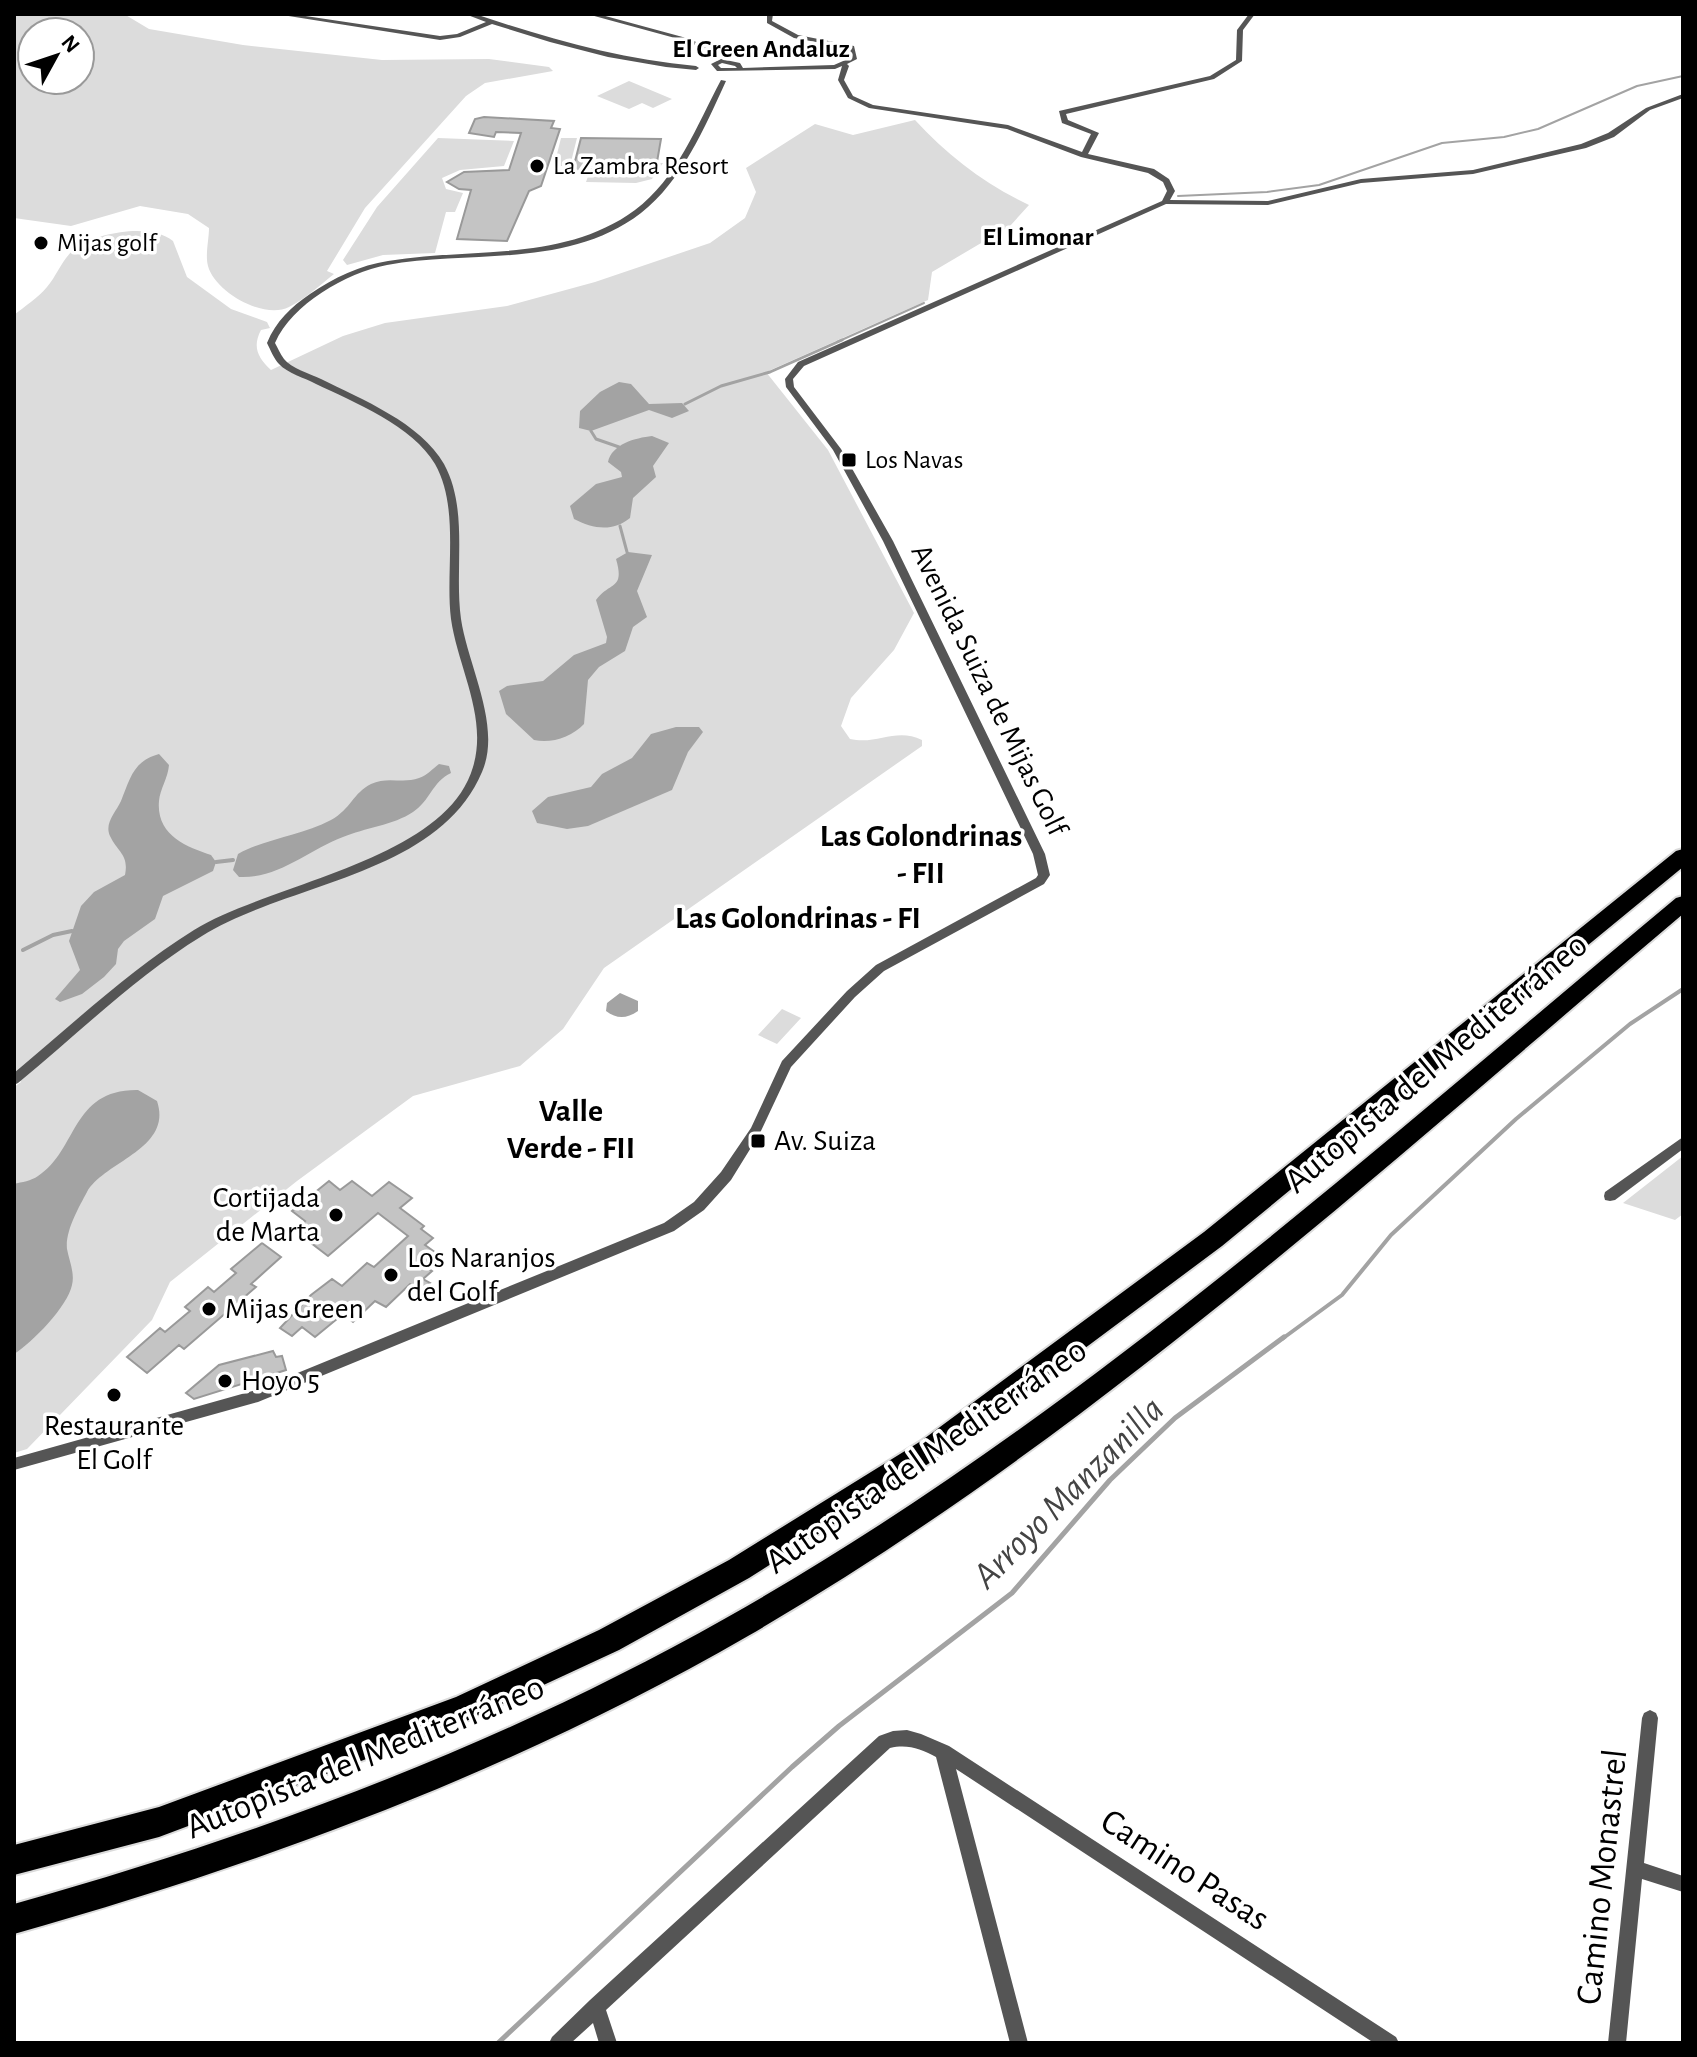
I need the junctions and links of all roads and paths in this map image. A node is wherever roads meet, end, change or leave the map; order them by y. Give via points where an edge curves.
1 (279, 14) edge
2 (468, 14) edge
3 (590, 14) edge
4 (770, 14) edge
5 (1252, 14) edge
6 (492, 22) junction
7 (846, 66) junction
8 (718, 67) junction
9 (820, 68) junction
10 (738, 71) junction
11 (841, 80) junction
12 (1683, 96) edge
13 (1084, 155) junction
14 (1168, 200) junction
15 (1683, 856) edge
16 (1683, 903) edge
17 (34, 1064) junction
18 (14, 1074) edge
19 (14, 1080) edge
20 (1683, 1142) edge
21 (1610, 1196) dead end
22 (14, 1464) edge
23 (1650, 1718) dead end
24 (943, 1752) junction
25 (14, 1860) edge
26 (1635, 1868) junction
27 (1683, 1884) edge
28 (14, 1919) edge
29 (596, 2006) junction
30 (558, 2043) edge
31 (608, 2043) edge
32 (1019, 2043) edge
33 (1390, 2043) edge
34 (1617, 2043) edge

1 - 6 street via 440,38
2 - 6 street
3 - 8 street via 688,40
4 - 7 street via 769,22 788,34 852,47 856,55
5 - 13 street via 1240,30 1239,61 1225,71 1062,113 1065,121 1095,133
6 - 8 street via 606,56
7 - 9 street
7 - 11 street
8 - 10 street
8 - 10 street via 731,61 741,65
8 - 17 street via 705,120 651,201 618,223 518,253 359,270 302,304 273,333 271,343 282,363 400,427 426,446 444,472 452,505 459,641 483,735 477,774 457,808 418,837 202,931
9 - 10 street
9 - 11 street
11 - 13 street via 850,97 871,107 988,122
12 - 14 street via 1648,109 1611,135 1583,146 1473,172 1361,181 1268,203
13 - 14 street via 1151,171 1170,185
14 - 22 street, Avenida Suiza de Mijas Golf via 801,364 789,379 837,449 900,565 1039,854 1044,875 1040,881 880,968 851,994 786,1064 756,1130 726,1176 699,1206 669,1227 258,1396
15 - 25 highway, Autopista del Mediterráneo via 1213,1239 930,1449 739,1569 609,1640 462,1709 159,1822
16 - 28 highway, Autopista del Mediterráneo via 1244,1271 955,1489 768,1609 607,1697 460,1765 113,1893
17 - 18 street
17 - 19 street
20 - 21 street
23 - 26 street, Camino Monastrel
24 - 29 street, Camino Pasas via 912,1737 885,1742
24 - 32 street
24 - 33 street, Camino Pasas
26 - 27 street
26 - 34 street, Camino Monastrel
29 - 30 street, Camino Pasas
29 - 31 street

